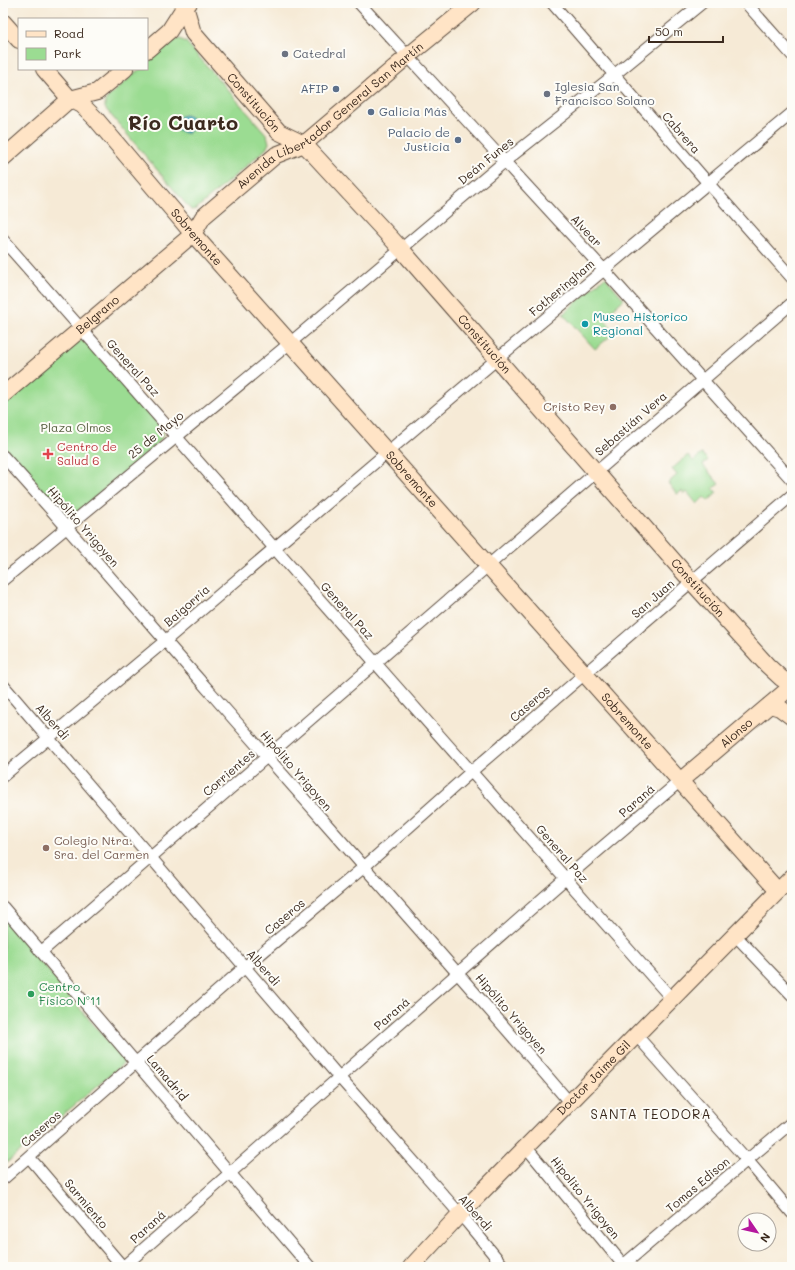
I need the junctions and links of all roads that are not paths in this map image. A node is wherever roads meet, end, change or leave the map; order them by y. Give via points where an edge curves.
1 (359, 3) edge
2 (473, 3) edge
3 (552, 3) edge
4 (702, 3) edge
5 (746, 3) edge
6 (186, 4) edge
7 (3, 22) edge
8 (18, 39) edge
9 (148, 49) edge
10 (792, 55) edge
11 (408, 56) junction
12 (45, 70) edge
13 (124, 70) edge
14 (614, 75) junction
15 (70, 99) junction
16 (792, 113) edge
17 (304, 144) junction
18 (3, 158) edge
19 (504, 162) junction
20 (708, 183) junction
21 (193, 234) junction
22 (3, 240) edge
23 (401, 249) junction
24 (604, 270) junction
25 (792, 278) edge
26 (792, 303) edge
27 (81, 329) junction
28 (290, 343) junction
29 (497, 359) junction
30 (702, 380) junction
31 (3, 395) edge
32 (176, 436) junction
33 (387, 453) junction
34 (3, 456) edge
35 (597, 471) junction
36 (792, 480) edge
37 (792, 495) edge
38 (67, 526) junction
39 (274, 548) junction
40 (488, 566) junction
41 (3, 580) edge
42 (692, 582) junction
43 (165, 641) junction
44 (376, 662) junction
45 (585, 674) junction
46 (3, 685) edge
47 (792, 685) edge
48 (770, 705) junction
49 (792, 717) edge
50 (48, 738) junction
51 (267, 757) junction
52 (472, 771) junction
53 (3, 776) edge
54 (680, 781) junction
55 (151, 858) junction
56 (364, 867) junction
57 (792, 877) edge
58 (566, 878) junction
59 (785, 892) edge
60 (3, 907) edge
61 (738, 939) junction
62 (41, 952) junction
63 (246, 967) junction
64 (459, 973) junction
65 (792, 995) edge
66 (672, 999) junction
67 (640, 1039) junction
68 (137, 1062) junction
69 (340, 1077) junction
70 (570, 1103) junction
71 (792, 1122) edge
72 (529, 1151) junction
73 (29, 1157) junction
74 (748, 1161) junction
75 (229, 1173) junction
76 (3, 1179) edge
77 (792, 1213) edge
78 (463, 1218) junction
79 (623, 1266) edge
80 (123, 1267) edge
81 (310, 1267) edge
82 (411, 1267) edge
83 (424, 1267) edge
84 (504, 1267) edge

1 - 11 street, Alvear
2 - 11 main road, Avenida Libertador General San Martín
3 - 14 street, Cabrera
4 - 14 street, Deán Funes
5 - 10 street
6 - 9 main road via 169,31
6 - 17 main road, Constitución via 194,33 279,132
7 - 8 main road
11 - 17 main road, Avenida Libertador General San Martín
11 - 19 street, Alvear
12 - 15 main road, Sobremonte
13 - 15 main road via 97,92
14 - 19 street, Deán Funes
14 - 20 street, Cabrera
15 - 18 main road
15 - 21 main road, Sobremonte via 82,105 95,118
16 - 20 street, Fotheringham
17 - 21 main road, Avenida Libertador General San Martín via 276,155 203,217
17 - 23 main road, Constitución
19 - 23 street, Deán Funes
19 - 24 street, Alvear
20 - 24 street, Fotheringham
20 - 25 street, Cabrera
21 - 27 main road, Belgrano
21 - 28 main road, Sobremonte
22 - 27 street, General Paz
23 - 28 street, Deán Funes
23 - 29 main road, Constitución
24 - 29 street, Fotheringham
24 - 30 street, Alvear
26 - 30 street, Sebastián Vera
27 - 31 main road, Belgrano
27 - 32 street, General Paz
28 - 32 street, 25 de Mayo
28 - 33 main road, Sobremonte
29 - 33 street, Fotheringham
29 - 35 main road, Constitución
30 - 35 street, Sebastián Vera
30 - 36 street, Alvear
32 - 38 street, 25 de Mayo
32 - 39 street, General Paz
33 - 39 street, Baigorria
33 - 40 main road, Sobremonte
34 - 38 street, Hipólito Yrigoyen
35 - 40 street, Sebastián Vera
35 - 42 main road, Constitución
37 - 42 street, San Juan
38 - 41 street, 25 de Mayo
38 - 43 street, Hipólito Yrigoyen
39 - 43 street, Baigorria
39 - 44 street, General Paz
40 - 44 street, Corrientes
40 - 45 main road, Sobremonte
42 - 45 street, San Juan
42 - 47 main road, Constitución via 767,665
43 - 50 street, Baigorria
43 - 51 street, Hipólito Yrigoyen
44 - 51 street, Corrientes
44 - 52 street, General Paz
45 - 52 street, Caseros
45 - 54 main road, Sobremonte
46 - 50 street, Alberdi
47 - 48 main road, Alonso
48 - 49 main road via 780,708
48 - 54 main road, Alonso
50 - 53 street, Baigorria
50 - 55 street, Alberdi
51 - 55 street, Corrientes
51 - 56 street, Hipólito Yrigoyen
52 - 56 street, Caseros
52 - 58 street, General Paz
54 - 58 street, Paraná
54 - 59 main road, Sobremonte
55 - 62 street, Corrientes
55 - 63 street, Alberdi
56 - 63 street, Caseros
56 - 64 street, Hipólito Yrigoyen
57 - 59 main road
58 - 64 street, Paraná
58 - 66 street, General Paz
59 - 61 main road
60 - 62 street, Lamadrid
61 - 65 street
61 - 66 main road, Doctor Jaime Gil
61 - 67 main road, Doctor Jaime Gil
62 - 68 street, Lamadrid
63 - 68 street, Caseros
63 - 69 street, Alberdi
64 - 69 street, Paraná
64 - 70 street, Hipólito Yrigoyen
66 - 67 main road, Doctor Jaime Gil
67 - 70 main road, Doctor Jaime Gil
67 - 72 main road, Doctor Jaime Gil
67 - 74 street
68 - 73 street, Caseros
68 - 75 street, Lamadrid
69 - 75 street, Paraná
69 - 78 street, Alberdi
70 - 72 main road, Doctor Jaime Gil
71 - 74 street, Tomas Edison
72 - 78 main road, Doctor Jaime Gil
72 - 79 street, Hipolito Yrigoyen
73 - 76 street, Caseros
73 - 80 street, Sarmiento
74 - 77 street
74 - 79 street, Tomas Edison
75 - 80 street, Paraná
75 - 81 street, Lamadrid
78 - 82 main road, Doctor Jaime Gil
78 - 83 main road, Doctor Jaime Gil
78 - 84 street, Alberdi

